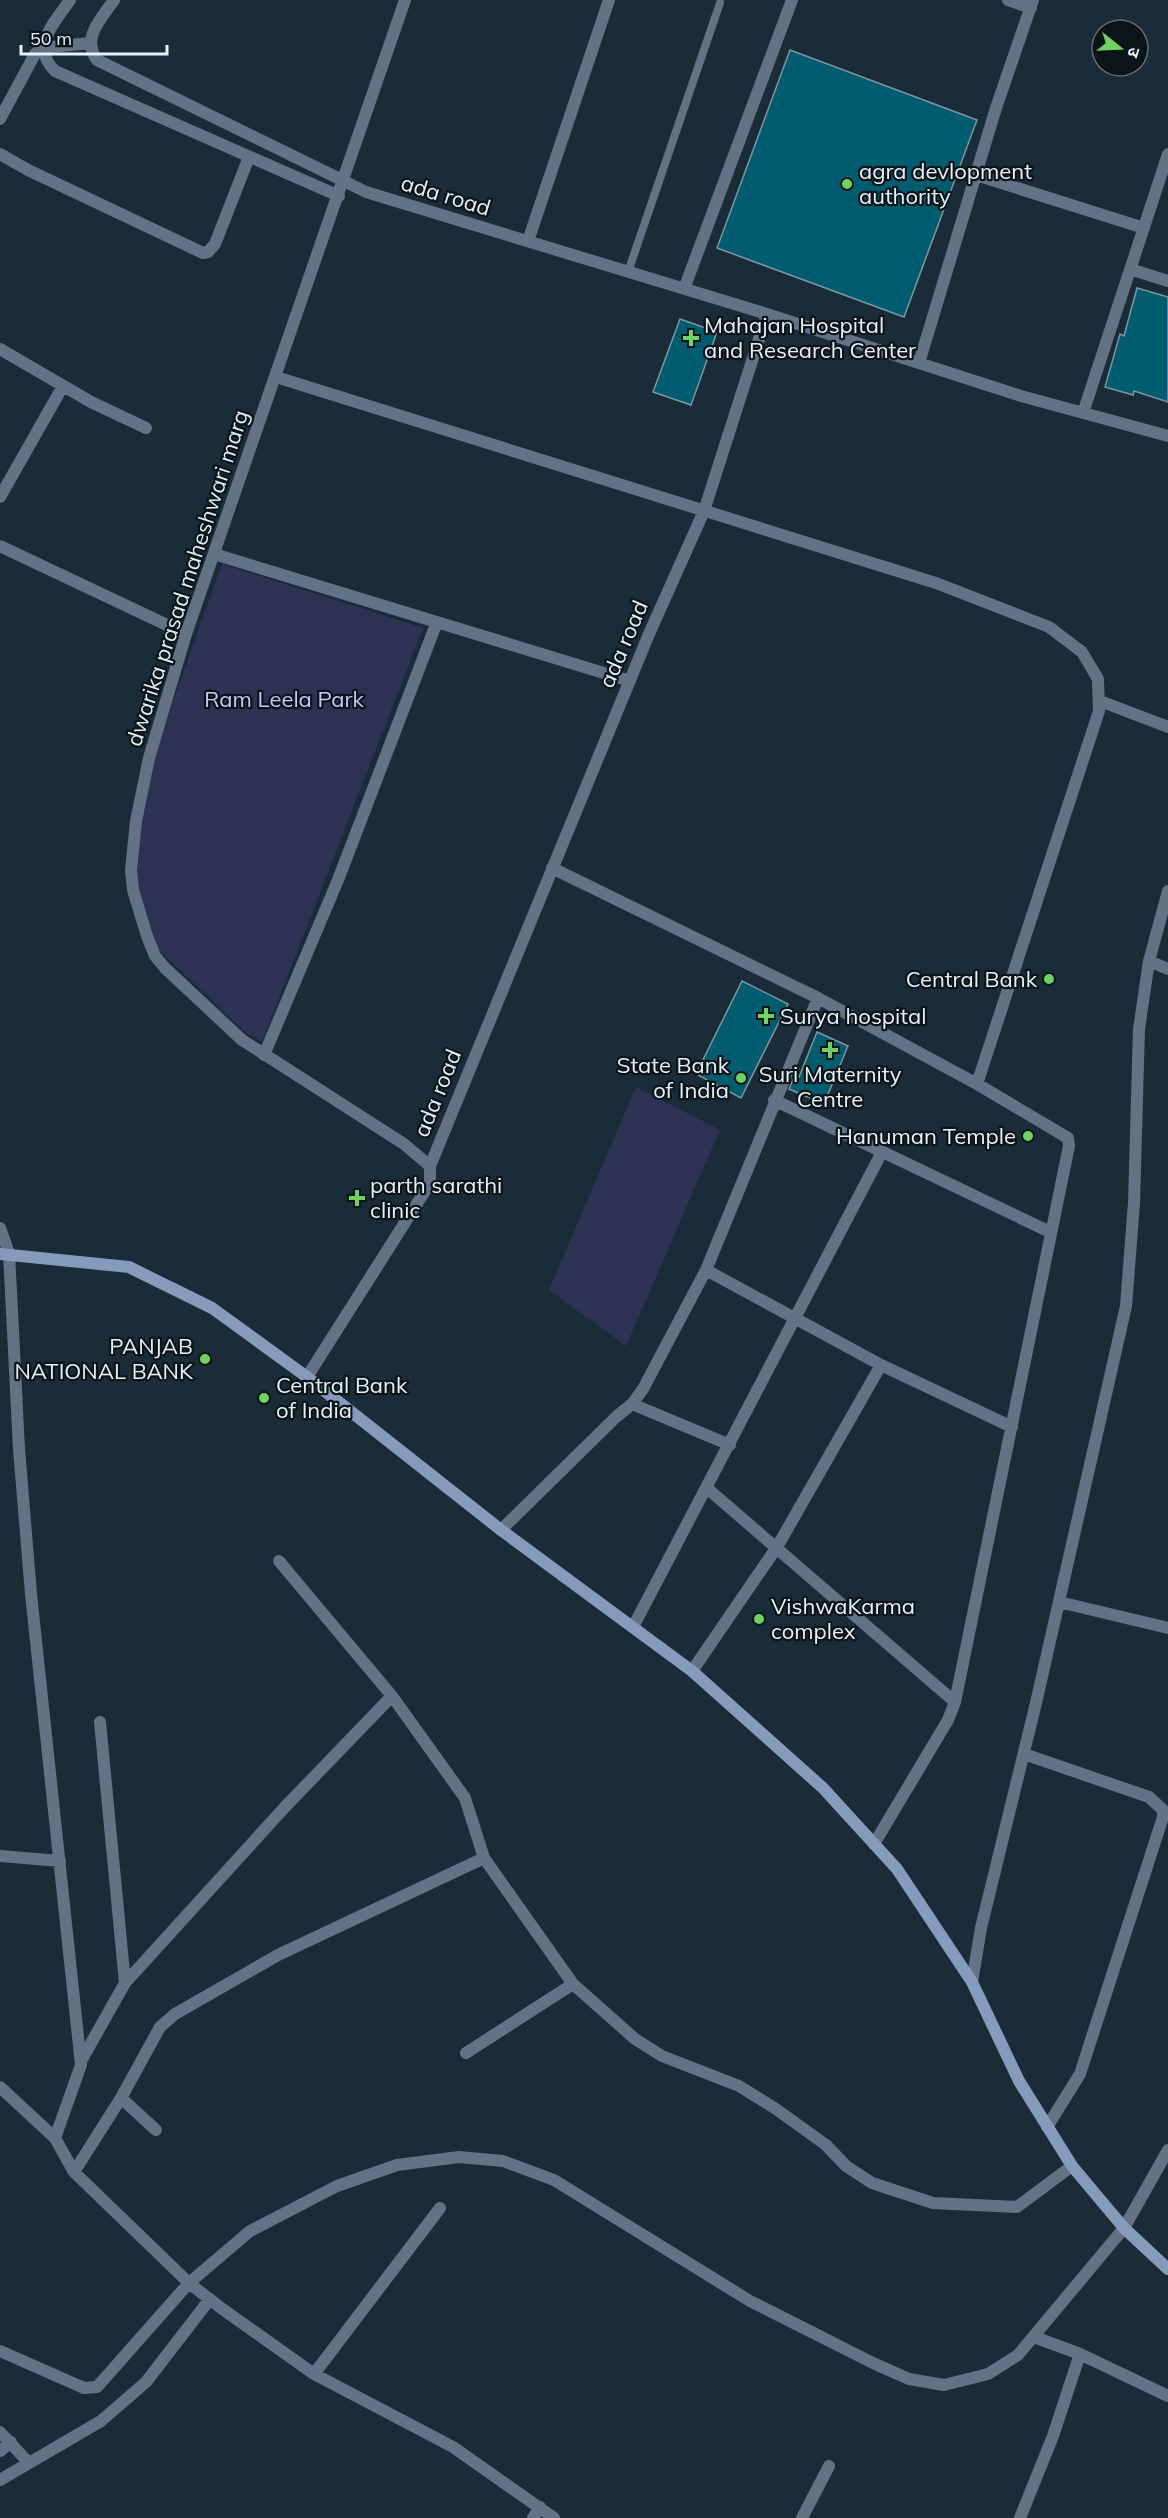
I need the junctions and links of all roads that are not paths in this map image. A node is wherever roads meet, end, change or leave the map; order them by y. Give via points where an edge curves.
1 (70, 0) edge
2 (114, 0) edge
3 (405, 0) edge
4 (609, 0) edge
5 (792, 0) edge
6 (1008, 0) edge
7 (720, 3) dead end
8 (1032, 4) edge
9 (90, 43) junction
10 (42, 48) junction
11 (0, 119) edge
12 (0, 154) edge
13 (1168, 154) edge
14 (249, 157) junction
15 (976, 175) junction
16 (344, 181) junction
17 (339, 196) junction
18 (1144, 228) junction
19 (528, 242) junction
20 (1130, 269) junction
21 (628, 272) junction
22 (1168, 281) edge
23 (684, 289) junction
24 (767, 314) junction
25 (0, 349) edge
26 (919, 363) junction
27 (276, 377) junction
28 (63, 386) junction
29 (1083, 413) junction
30 (146, 428) dead end
31 (1168, 436) edge
32 (0, 497) edge
33 (704, 511) junction
34 (0, 546) edge
35 (214, 554) junction
36 (436, 622) junction
37 (186, 634) junction
38 (630, 681) junction
39 (1100, 701) junction
40 (1168, 727) edge
41 (552, 868) junction
42 (1168, 891) edge
43 (1149, 961) junction
44 (1168, 969) edge
45 (818, 998) junction
46 (264, 1055) junction
47 (978, 1084) junction
48 (774, 1101) junction
49 (882, 1152) junction
50 (430, 1166) junction
51 (0, 1228) edge
52 (1050, 1232) junction
53 (4, 1253) edge
54 (706, 1270) junction
55 (794, 1320) junction
56 (881, 1365) junction
57 (307, 1377) junction
58 (632, 1404) junction
59 (1012, 1427) junction
60 (730, 1445) junction
61 (708, 1489) junction
62 (501, 1530) junction
63 (777, 1547) junction
64 (279, 1561) dead end
65 (1059, 1602) junction
66 (633, 1627) junction
67 (1168, 1628) edge
68 (692, 1671) junction
69 (392, 1695) junction
70 (955, 1702) junction
71 (100, 1722) dead end
72 (1024, 1754) junction
73 (874, 1844) junction
74 (0, 1856) edge
75 (484, 1858) junction
76 (60, 1861) junction
77 (972, 1982) junction
78 (125, 1983) junction
79 (573, 1984) junction
80 (466, 2053) dead end
81 (81, 2065) junction
82 (0, 2087) edge
83 (121, 2098) junction
84 (1047, 2127) junction
85 (156, 2130) dead end
86 (55, 2138) junction
87 (1168, 2150) edge
88 (1072, 2166) junction
89 (74, 2172) junction
90 (440, 2208) dead end
91 (1124, 2228) junction
92 (1168, 2269) edge
93 (189, 2283) junction
94 (210, 2299) junction
95 (1036, 2338) junction
96 (0, 2351) edge
97 (1080, 2354) junction
98 (314, 2374) junction
99 (1168, 2396) edge
100 (0, 2432) edge
101 (11, 2442) junction
102 (0, 2451) edge
103 (29, 2463) junction
104 (829, 2466) dead end
105 (0, 2480) edge
106 (536, 2513) edge
107 (554, 2518) edge
108 (802, 2518) edge
109 (1020, 2518) edge

1 - 10 street
2 - 9 street via 93,30
3 - 16 street, dwarika prasad maheshwari marg
4 - 19 street
5 - 23 street
6 - 8 street
7 - 21 lane
8 - 15 street
9 - 10 street
9 - 16 street via 97,60 116,71
10 - 11 street
10 - 14 street via 55,71
12 - 14 street via 203,253 215,244
13 - 18 street
14 - 17 street
15 - 18 street
15 - 26 street
16 - 17 street, dwarika prasad maheshwari marg
16 - 19 street, ada road via 366,192
17 - 27 street, dwarika prasad maheshwari marg
18 - 20 street
19 - 21 street, ada road
20 - 22 street
20 - 29 street
21 - 23 street, ada road
23 - 24 street, ada road
24 - 26 street
24 - 33 street, ada road
25 - 28 street
26 - 29 street
27 - 33 street
27 - 35 street, dwarika prasad maheshwari marg
28 - 30 street
28 - 32 street
29 - 31 street
33 - 38 street, ada road
33 - 39 street via 936,583 1049,627 1082,652 1098,679
34 - 37 street
35 - 36 street
35 - 37 street, dwarika prasad maheshwari marg
36 - 38 street
36 - 46 street via 338,880
37 - 46 street, dwarika prasad maheshwari marg via 142,785 130,870 133,890 155,956 242,1040
38 - 41 street, ada road
39 - 40 street
39 - 47 street
41 - 45 street
41 - 50 street, ada road
42 - 43 street
43 - 44 street
43 - 65 street via 1139,1029 1134,1203 1126,1306
45 - 47 street
45 - 48 street
46 - 50 street, dwarika prasad maheshwari marg via 404,1144
47 - 52 street via 1068,1138
48 - 49 street
48 - 54 street
49 - 52 street
49 - 55 street
50 - 57 street, ada road via 430,1184
51 - 53 street
52 - 59 street
53 - 57 main road via 129,1267 212,1308
53 - 76 street via 26,1527
54 - 55 street
54 - 58 street
55 - 56 street
55 - 60 street
56 - 59 street
56 - 63 street
57 - 62 main road
58 - 60 street
58 - 62 street
59 - 70 street
60 - 61 street
61 - 63 street
61 - 66 street
62 - 66 main road
63 - 68 street
63 - 70 street
64 - 69 street
65 - 67 street
65 - 72 street
66 - 68 main road
68 - 73 main road via 823,1788
69 - 75 street via 465,1798
69 - 78 street
70 - 73 street
71 - 78 street
72 - 77 street via 981,1928
72 - 84 street via 1149,1797 1163,1809 1080,2074
73 - 77 main road via 912,1888
74 - 76 street
75 - 79 street
75 - 83 street via 278,1955 175,2014 160,2027
76 - 81 street
77 - 84 main road via 1019,2081
78 - 81 street via 81,2058
79 - 80 street
79 - 88 street via 640,2044 748,2092 803,2127 846,2166 872,2183 933,2203 1017,2207
81 - 86 street
82 - 86 street
83 - 85 street
83 - 89 street
84 - 88 main road
86 - 89 street
87 - 91 street
88 - 91 main road
89 - 93 street
90 - 98 street
91 - 92 main road
91 - 95 street
93 - 94 street
93 - 95 street via 250,2231 337,2186 397,2165 459,2157 503,2161 554,2180 750,2301 909,2379 944,2385 988,2374
93 - 96 street via 97,2387 84,2388
94 - 98 street
94 - 103 street via 146,2382 101,2421
95 - 97 street
97 - 99 street
97 - 109 street
98 - 106 street via 453,2447
100 - 101 street
101 - 102 street
101 - 103 street
103 - 105 street
104 - 108 street
106 - 107 street

